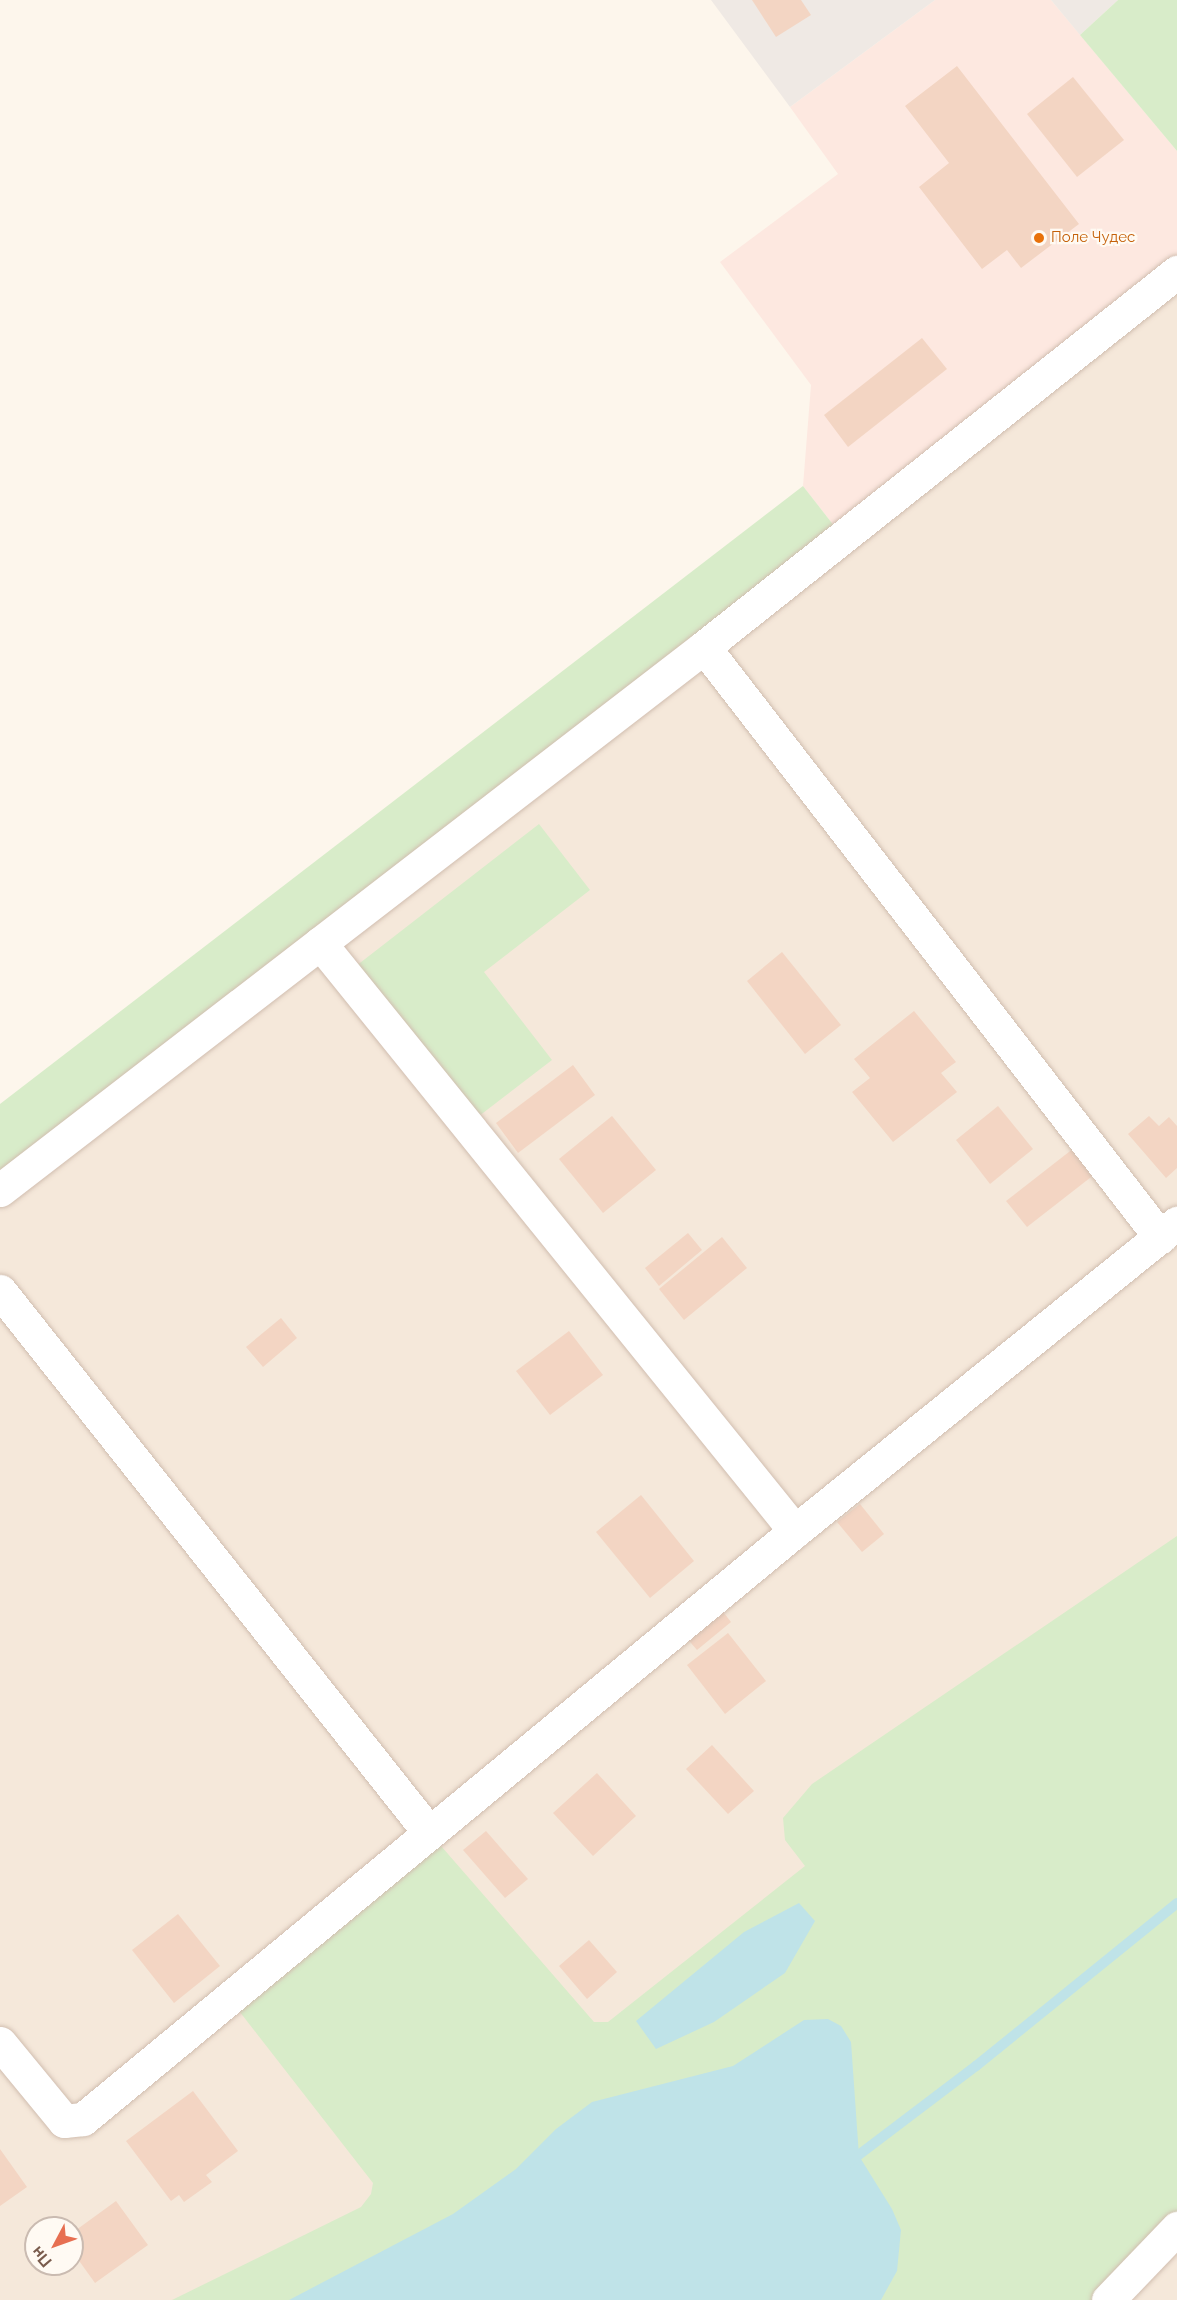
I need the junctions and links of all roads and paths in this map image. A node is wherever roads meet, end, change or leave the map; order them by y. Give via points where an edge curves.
1 (1177, 272) edge
2 (704, 647) junction
3 (320, 943) junction
4 (0, 1190) edge
5 (1168, 1230) edge
6 (0, 1291) edge
7 (795, 1531) junction
8 (428, 1832) junction
9 (0, 2043) edge
10 (1177, 2228) edge
11 (1108, 2300) edge

1 - 2 street
2 - 3 street
2 - 5 street
3 - 4 street
3 - 7 street
5 - 7 street
6 - 8 street
7 - 8 street
8 - 9 street via 82,2119 64,2121
10 - 11 street

